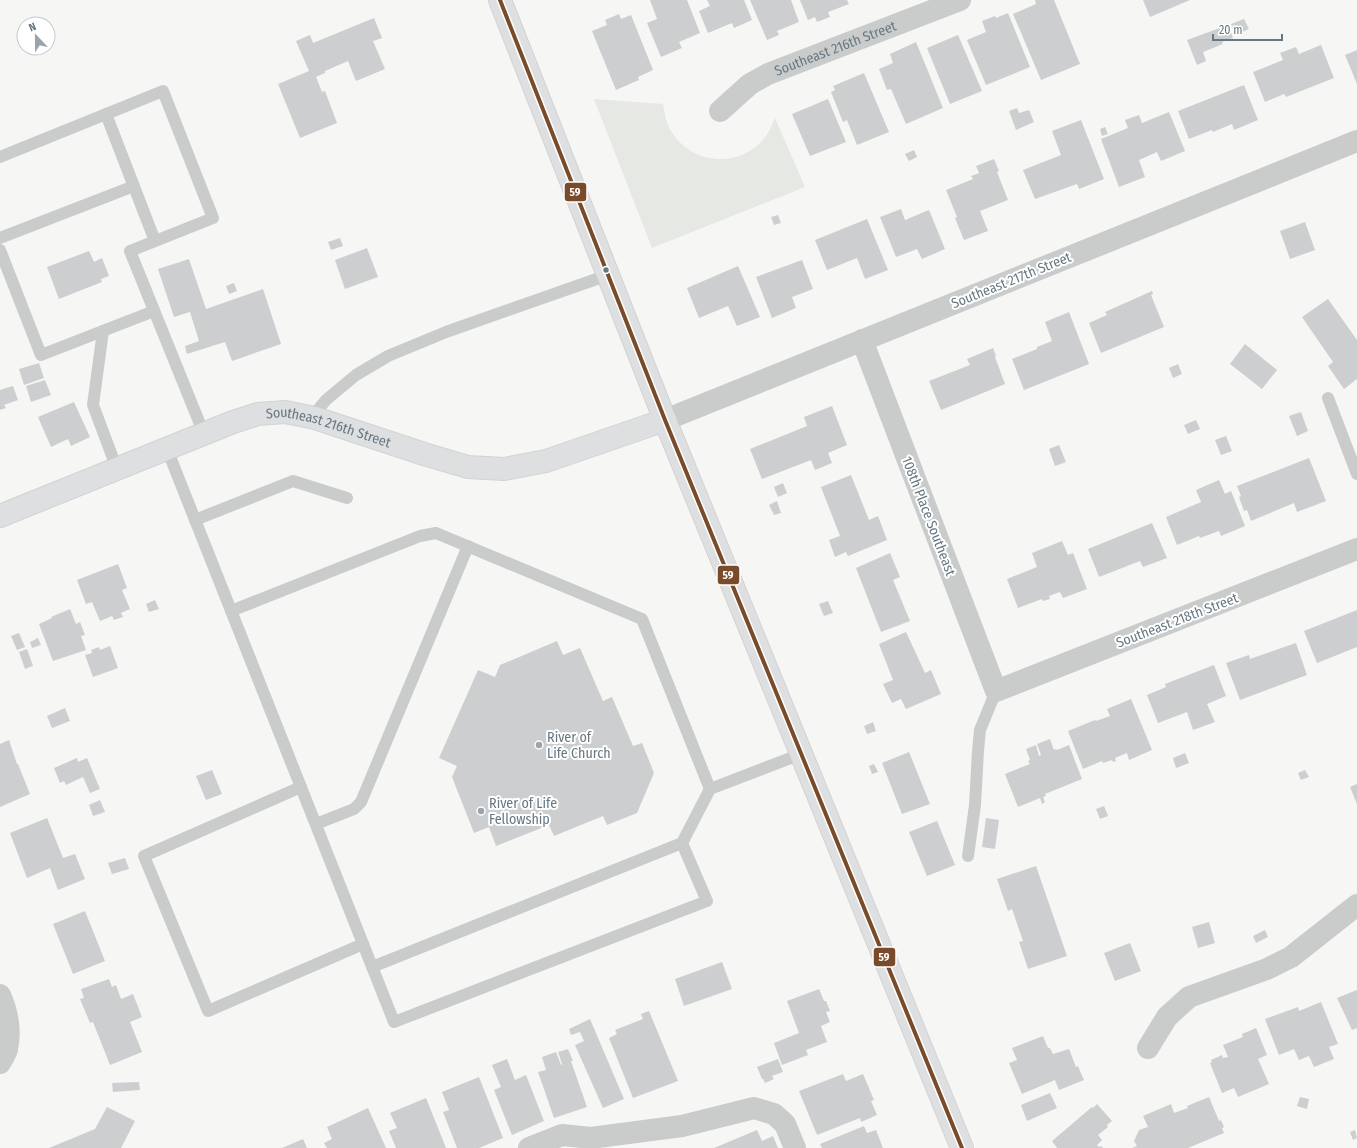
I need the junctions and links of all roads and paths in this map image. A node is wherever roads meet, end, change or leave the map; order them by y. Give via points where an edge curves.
1 (500, 0) edge
2 (960, 0) edge
3 (720, 111) dead end
4 (106, 114) junction
5 (1357, 141) edge
6 (0, 157) edge
7 (134, 186) junction
8 (0, 238) edge
9 (155, 241) junction
10 (0, 250) edge
11 (608, 275) junction
12 (154, 311) junction
13 (103, 331) junction
14 (862, 340) junction
15 (1328, 398) dead end
16 (312, 417) junction
17 (665, 420) junction
18 (204, 434) junction
19 (166, 449) junction
20 (117, 469) junction
21 (1357, 474) edge
22 (347, 498) dead end
23 (0, 516) edge
24 (195, 520) junction
25 (468, 546) junction
26 (1357, 549) edge
27 (231, 611) junction
28 (996, 691) junction
29 (801, 754) junction
30 (301, 787) junction
31 (710, 789) junction
32 (316, 824) junction
33 (682, 843) junction
34 (968, 856) dead end
35 (1357, 905) edge
36 (364, 944) junction
37 (372, 967) junction
38 (0, 995) edge
39 (1148, 1048) dead end
40 (4, 1057) edge
41 (593, 1143) edge
42 (529, 1148) edge
43 (795, 1148) edge
44 (962, 1148) edge

1 - 11 main road
2 - 3 street, Southeast 216th Street via 768,74 750,84
4 - 6 lane
4 - 7 lane
4 - 9 lane via 163,91 213,218
5 - 14 street, Southeast 217th Street
7 - 8 lane
7 - 9 lane
9 - 12 lane via 130,251
10 - 13 lane via 41,355
11 - 16 lane via 446,332 388,356 356,375 326,400
11 - 17 main road
12 - 13 lane
12 - 18 lane
13 - 20 lane via 93,405
14 - 17 street, Southeast 217th Street
14 - 28 street, 108th Place Southeast
15 - 21 lane
16 - 17 main road, Southeast 216th Street via 468,467 504,469 546,461
16 - 18 main road, Southeast 216th Street via 285,412 258,414
17 - 29 main road
18 - 19 main road, Southeast 216th Street
19 - 20 main road, Southeast 216th Street
19 - 24 lane
20 - 23 main road, Southeast 216th Street
22 - 24 lane via 293,481
24 - 27 lane
25 - 27 lane via 436,533 420,536
25 - 31 lane via 642,619
25 - 32 lane via 361,802 354,809
26 - 28 street, Southeast 218th Street
27 - 30 lane
28 - 34 lane via 980,730 976,805
29 - 31 lane
29 - 44 main road
30 - 32 lane
30 - 36 lane via 144,856 208,1011
31 - 33 lane
32 - 36 lane
33 - 37 lane
33 - 37 lane via 707,901 394,1022
35 - 39 street via 1291,957 1267,969 1189,998 1167,1017
36 - 37 lane
38 - 40 street via 8,1029
41 - 42 street via 562,1135
41 - 43 street via 682,1126 754,1108 774,1114 785,1124

